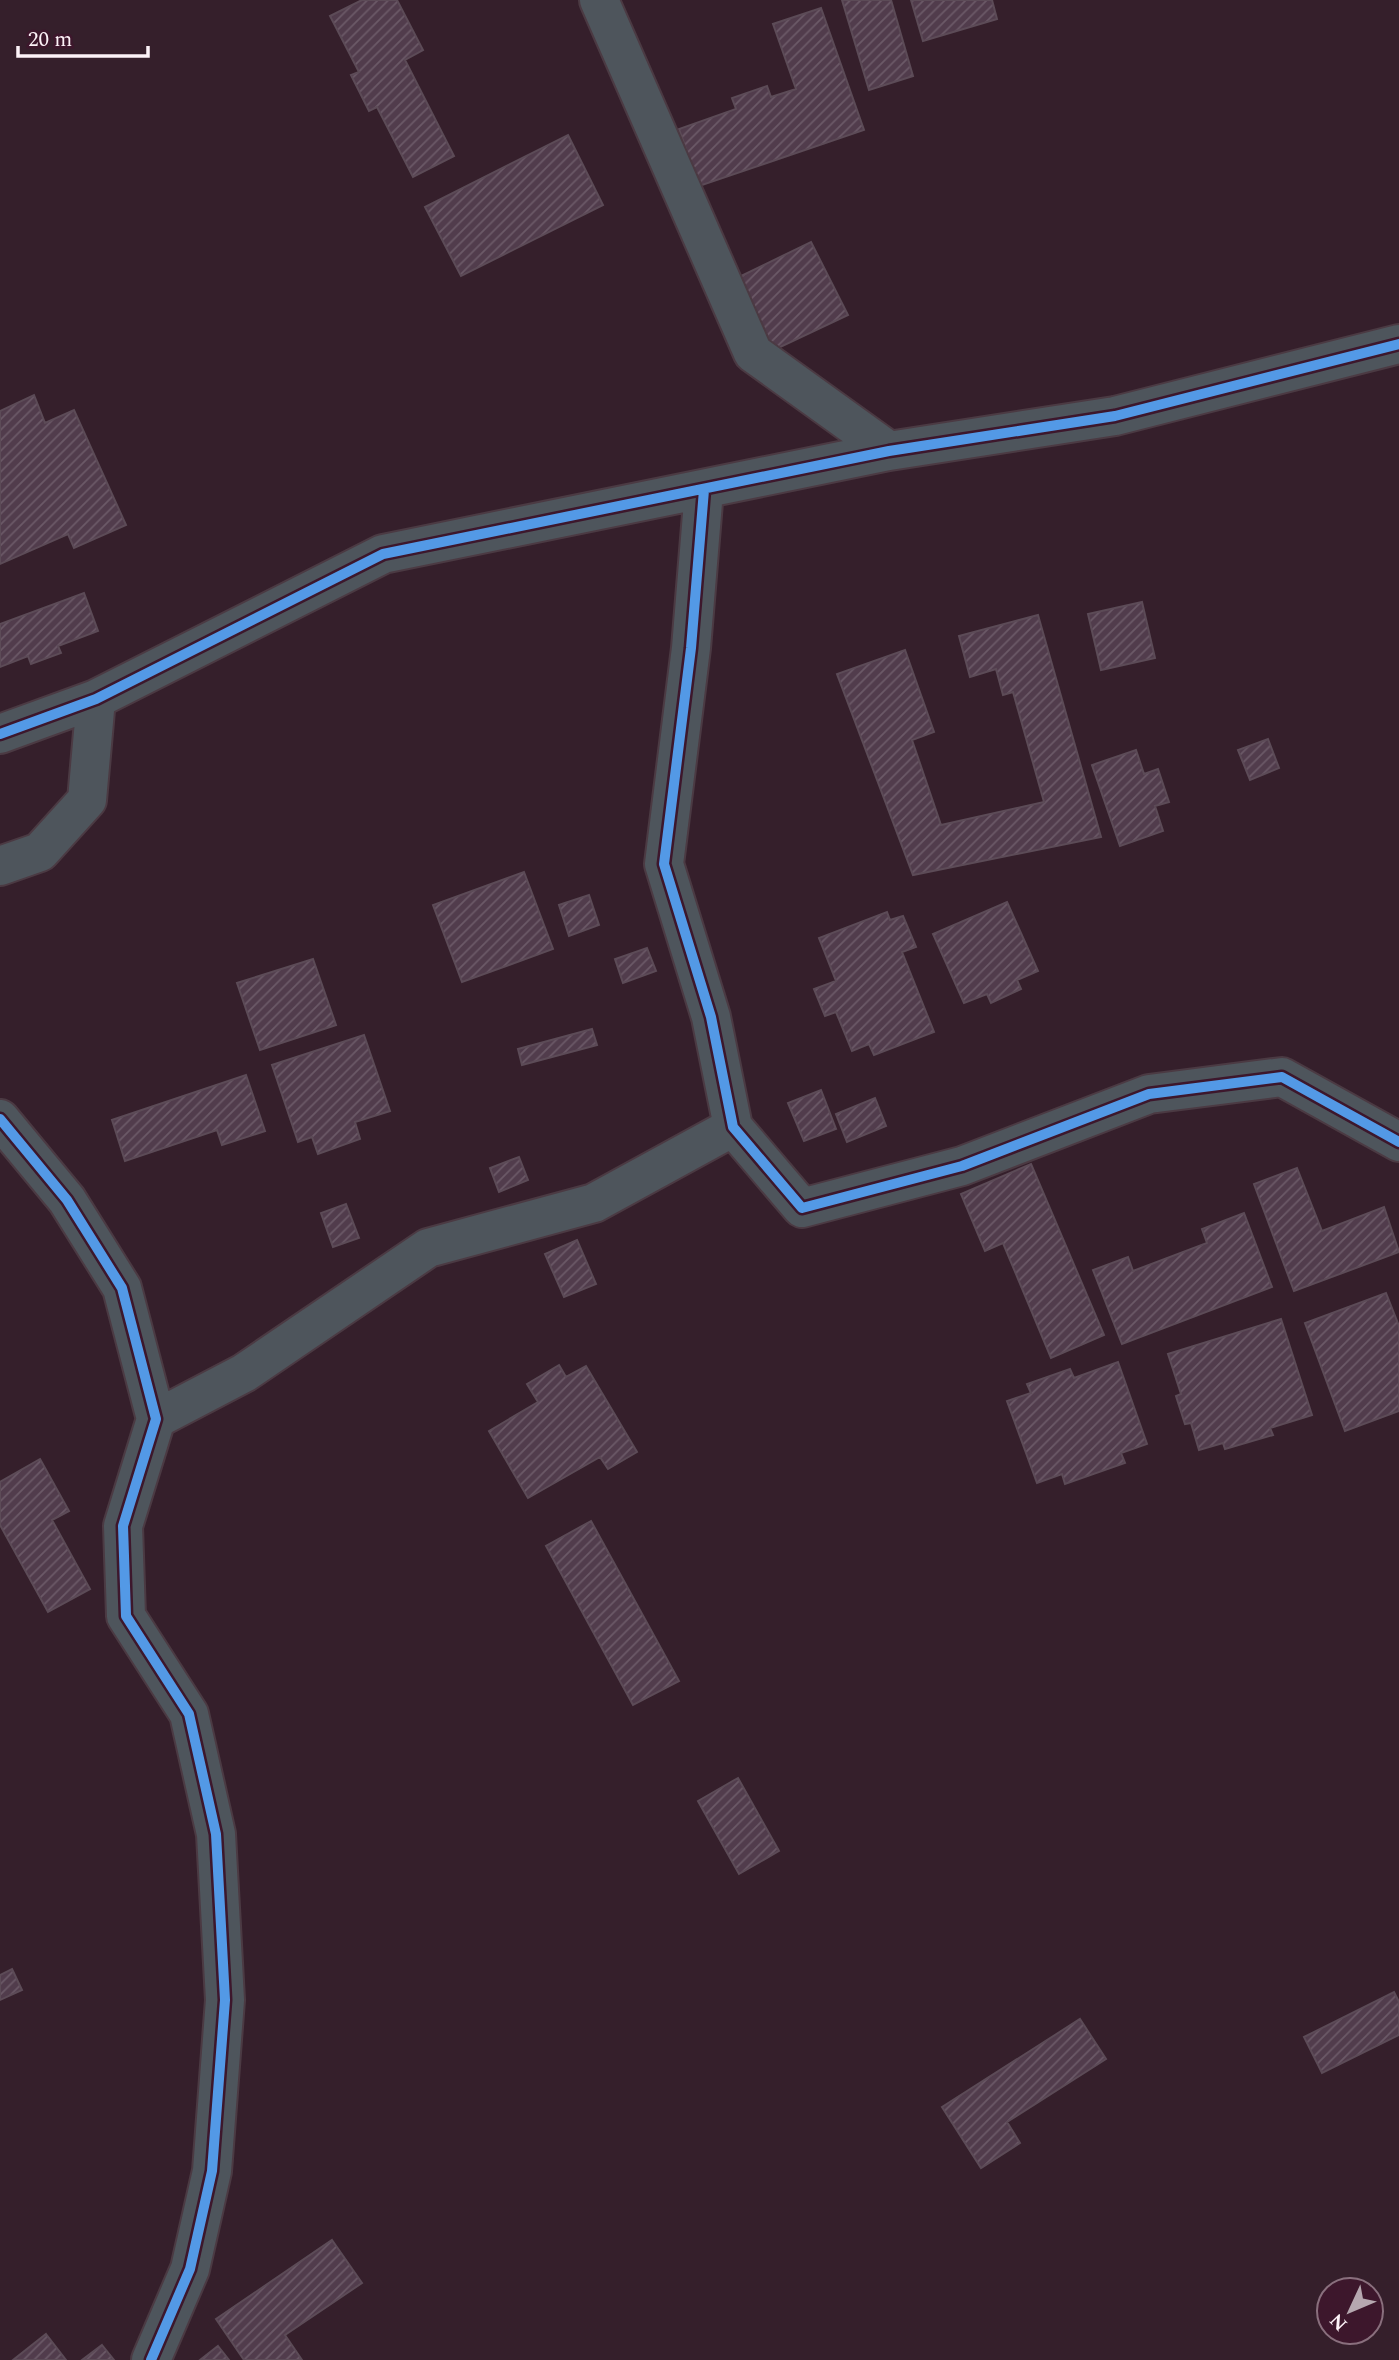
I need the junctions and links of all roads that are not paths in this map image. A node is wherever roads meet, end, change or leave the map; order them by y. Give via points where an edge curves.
1 (598, 0) edge
2 (1399, 344) edge
3 (889, 451) junction
4 (704, 490) junction
5 (96, 699) junction
6 (0, 734) edge
7 (0, 866) edge
8 (0, 1119) edge
9 (733, 1127) junction
10 (1399, 1142) edge
11 (156, 1419) junction
12 (151, 2360) edge

1 - 3 street via 753,353
2 - 3 street via 1115,415
3 - 4 street
4 - 5 street via 383,554
4 - 9 street via 691,648 664,864 711,1017
5 - 6 street
5 - 7 street via 87,800 40,852
8 - 11 street via 67,1200 122,1288
9 - 10 street via 802,1208 962,1166 1149,1094 1282,1077
9 - 11 street via 594,1203 428,1248 244,1373
11 - 12 street via 123,1526 126,1616 189,1714 216,1833 225,2000 212,2171 190,2269

